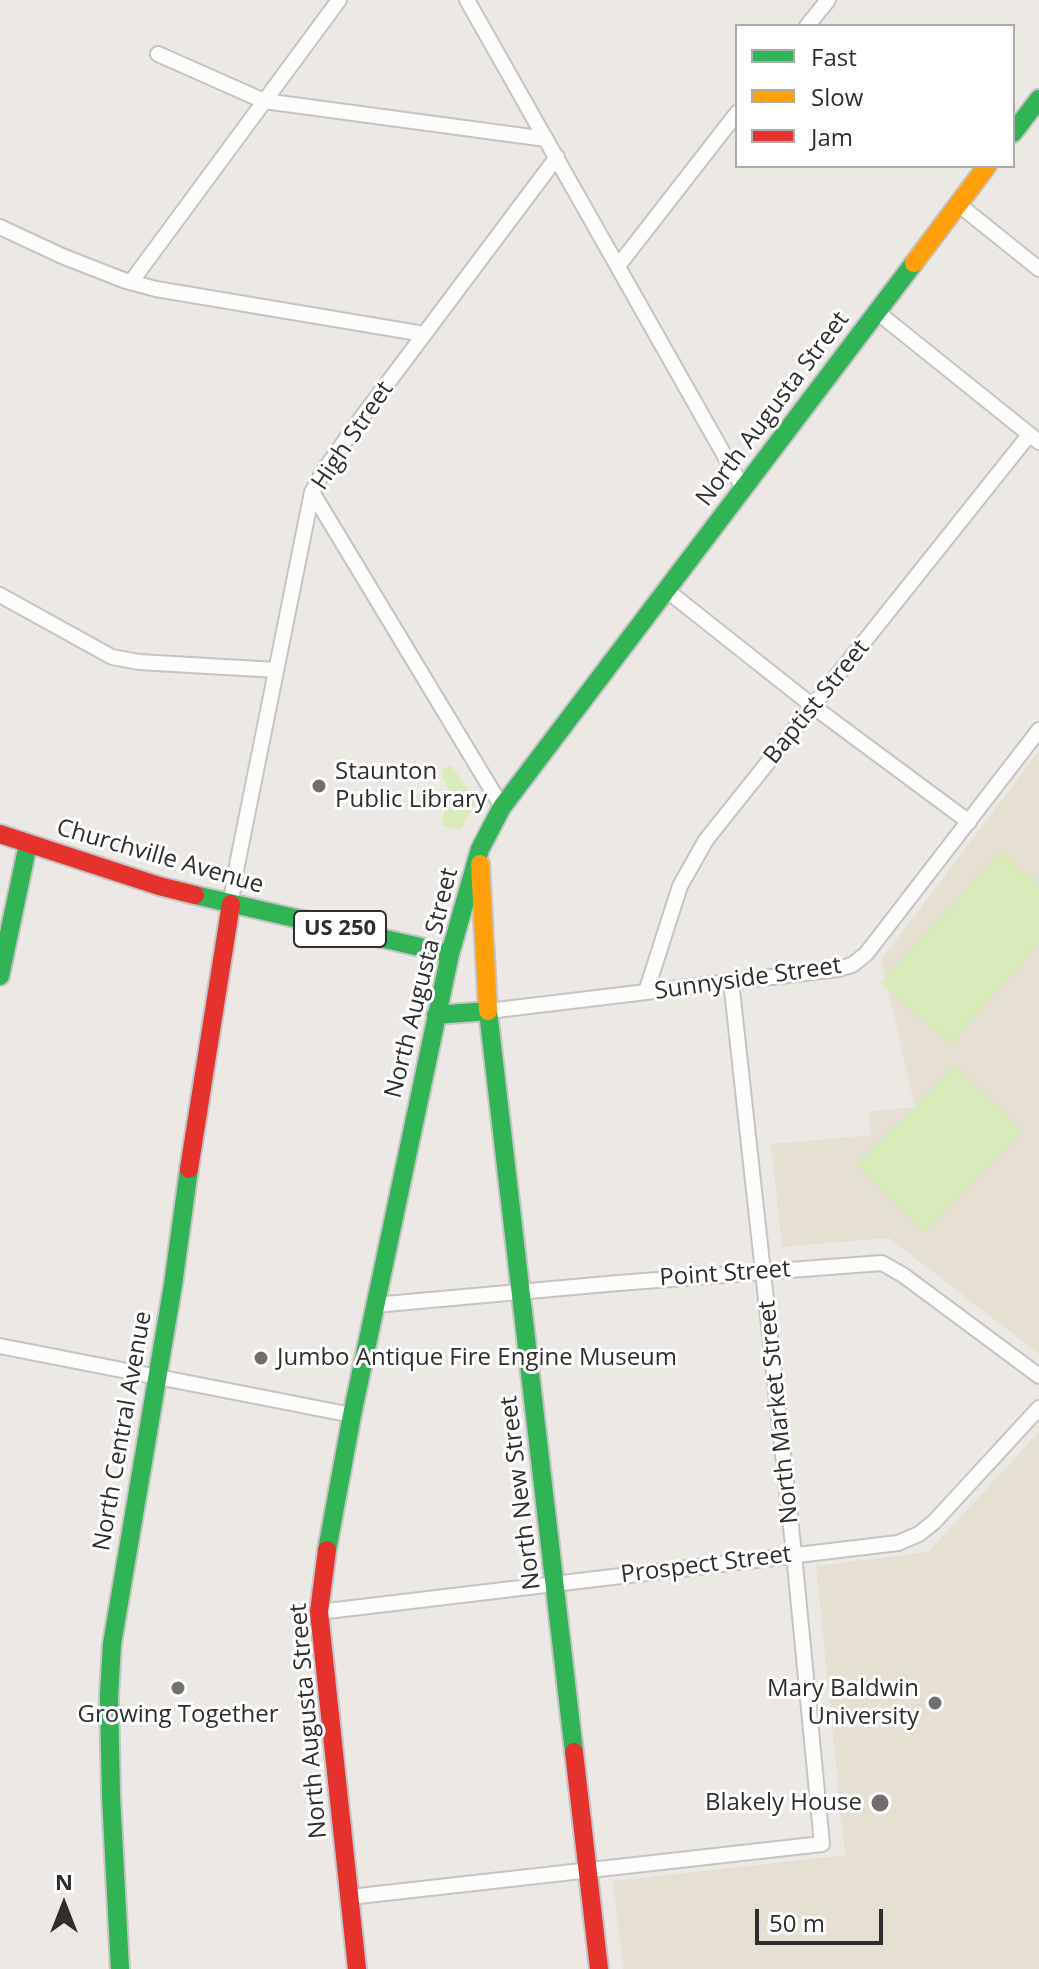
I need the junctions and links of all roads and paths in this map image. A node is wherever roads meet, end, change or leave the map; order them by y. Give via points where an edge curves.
1 (339, 0) edge
2 (467, 0) edge
3 (828, 0) edge
4 (809, 24) edge
5 (158, 54) dead end
6 (1039, 99) edge
7 (264, 101) junction
8 (735, 116) edge
9 (1015, 130) edge
10 (546, 139) junction
11 (557, 157) junction
12 (985, 168) edge
13 (958, 204) junction
14 (0, 227) edge
15 (618, 266) junction
16 (1039, 269) edge
17 (131, 282) junction
18 (877, 312) junction
19 (424, 334) junction
20 (1034, 438) edge
21 (743, 488) junction
22 (312, 492) junction
23 (665, 589) junction
24 (0, 595) edge
25 (276, 670) junction
26 (814, 707) junction
27 (1039, 730) edge
28 (502, 807) junction
29 (969, 822) junction
30 (0, 834) edge
31 (28, 844) junction
32 (480, 849) junction
33 (231, 904) junction
34 (450, 954) junction
35 (0, 976) edge
36 (731, 981) junction
37 (646, 992) junction
38 (488, 1011) junction
39 (436, 1015) junction
40 (763, 1271) junction
41 (522, 1293) junction
42 (375, 1305) junction
43 (0, 1346) edge
44 (1039, 1376) edge
45 (157, 1377) junction
46 (1039, 1408) edge
47 (352, 1415) junction
48 (794, 1554) junction
49 (556, 1583) junction
50 (319, 1612) junction
51 (588, 1871) junction
52 (350, 1897) junction
53 (120, 1969) edge
54 (357, 1969) edge
55 (599, 1969) edge

1 - 7 street
2 - 10 street
3 - 4 street
5 - 7 street
6 - 9 main road
7 - 10 street
7 - 17 street
8 - 15 street
10 - 11 street
11 - 15 street
11 - 19 street, High Street
12 - 13 main road, North Augusta Street
13 - 16 street
13 - 18 main road, North Augusta Street
14 - 17 street
15 - 21 street
17 - 19 street
18 - 20 street
18 - 21 main road, North Augusta Street
19 - 22 street, High Street
20 - 26 street, Baptist Street
21 - 23 main road, North Augusta Street
22 - 25 street, High Street
22 - 28 street
23 - 26 street
23 - 28 main road, North Augusta Street
24 - 25 street via 112,657
25 - 33 street, High Street
26 - 29 street
26 - 37 street, Baptist Street via 706,840 680,886
27 - 29 street, Sunnyside Street
28 - 32 main road, North Augusta Street
29 - 36 street, Sunnyside Street via 857,962 838,969
30 - 31 main road, Churchville Avenue / US 250
31 - 33 main road, Churchville Avenue / US 250
31 - 35 main road
32 - 34 main road, North Augusta Street
32 - 38 main road, North New Street
33 - 34 main road, Churchville Avenue / US 250
33 - 45 main road, North Central Avenue
34 - 39 main road, North Augusta Street
36 - 37 street, Sunnyside Street
36 - 40 street, North Market Street
37 - 38 street, Sunnyside Street
38 - 39 main road
38 - 41 main road, North New Street
39 - 42 main road, North Augusta Street
40 - 41 street, Point Street
40 - 44 street, Point Street via 882,1263
40 - 48 street, North Market Street
41 - 42 street, Point Street
41 - 49 main road, North New Street
42 - 47 main road, North Augusta Street
43 - 45 street
45 - 47 street
45 - 53 main road, North Central Avenue via 109,1682
46 - 48 street, Prospect Street via 919,1534 898,1543
47 - 50 main road, North Augusta Street
48 - 49 street, Prospect Street
48 - 51 street, North Market Street via 822,1844
49 - 50 street, Prospect Street
49 - 51 main road, North New Street
50 - 52 main road, North Augusta Street
51 - 52 street
51 - 55 main road, North New Street
52 - 54 main road, North Augusta Street

